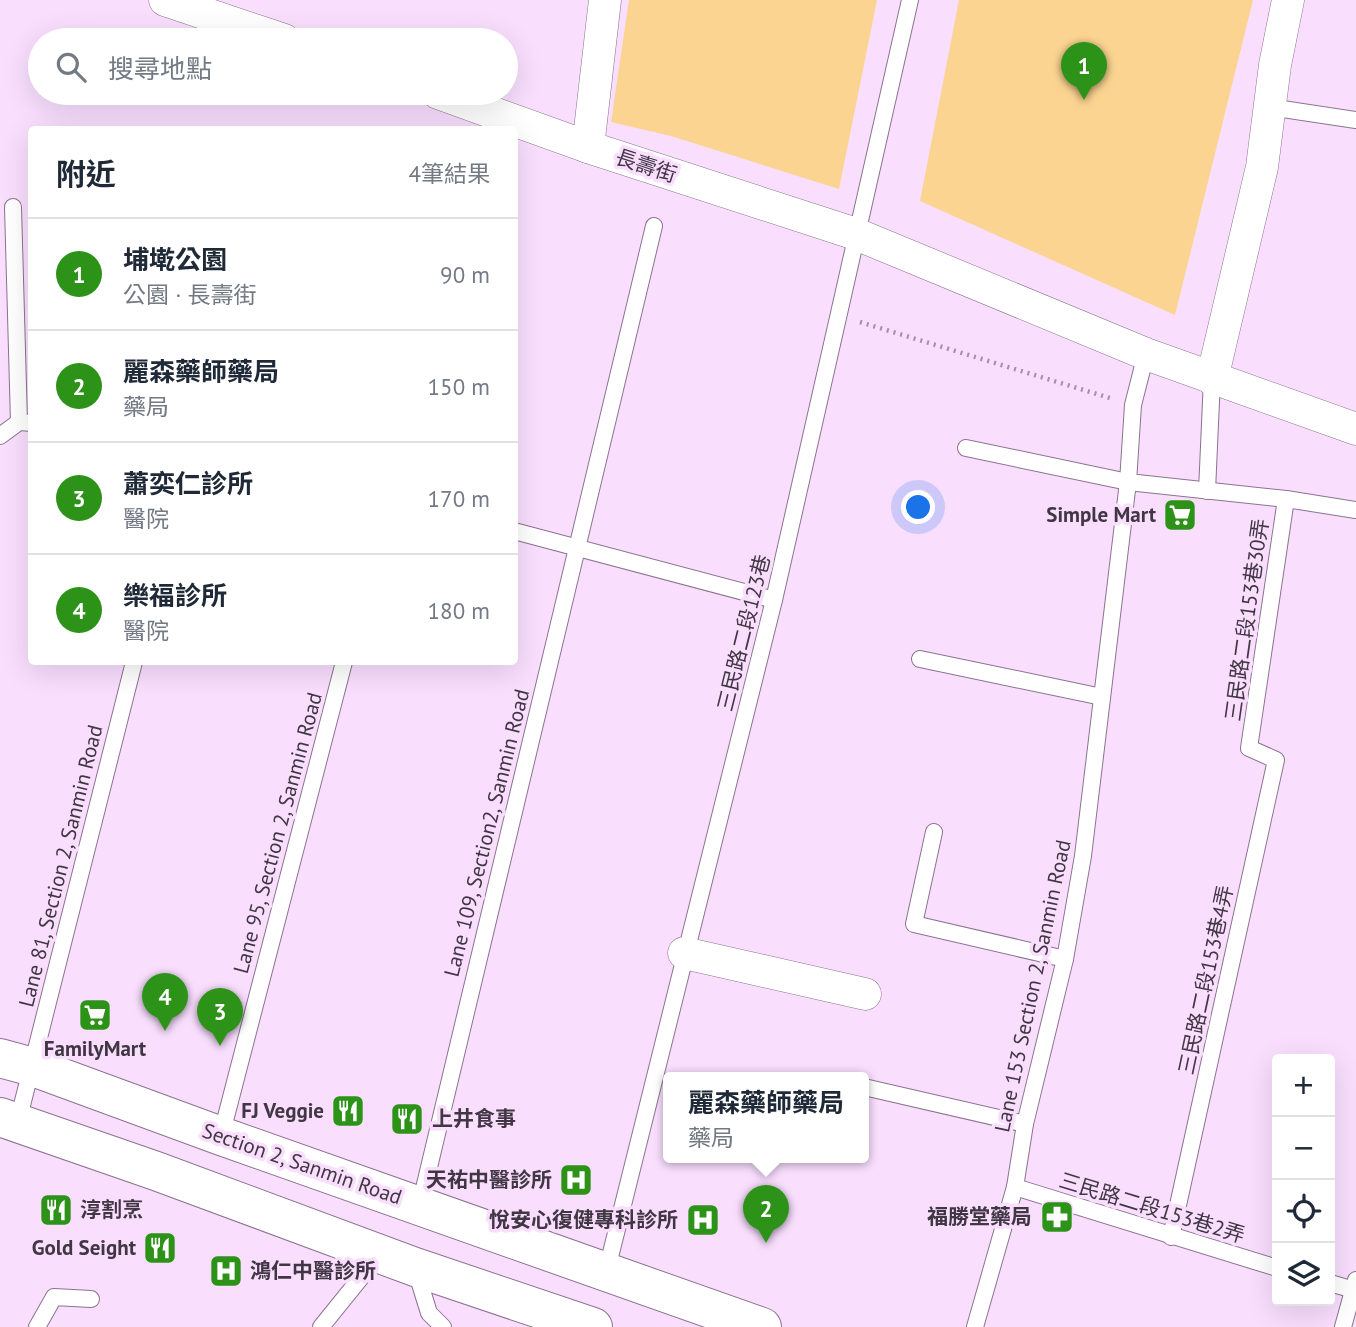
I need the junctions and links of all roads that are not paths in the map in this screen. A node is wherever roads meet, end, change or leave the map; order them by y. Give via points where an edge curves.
1 (165, 0) edge
2 (605, 0) edge
3 (910, 0) edge
4 (1288, 0) edge
5 (248, 28) edge
6 (471, 105) edge
7 (1269, 107) junction
8 (1356, 120) edge
9 (588, 147) junction
10 (13, 207) dead end
11 (654, 226) dead end
12 (856, 234) junction
13 (1146, 354) junction
14 (1212, 379) junction
15 (25, 423) edge
16 (1356, 429) edge
17 (0, 436) edge
18 (966, 448) dead end
19 (1128, 482) junction
20 (1207, 491) junction
21 (1286, 499) junction
22 (1356, 510) edge
23 (518, 532) edge
24 (577, 549) junction
25 (774, 600) junction
26 (920, 659) dead end
27 (133, 665) edge
28 (343, 665) edge
29 (1102, 697) junction
30 (1249, 748) joint
31 (933, 832) dead end
32 (684, 953) junction
33 (1065, 959) junction
34 (864, 994) dead end
35 (17, 1063) edge
36 (869, 1088) edge
37 (9, 1119) edge
38 (1025, 1124) junction
39 (221, 1136) junction
40 (1015, 1187) junction
41 (420, 1205) junction
42 (1171, 1237) junction
43 (380, 1254) junction
44 (415, 1267) junction
45 (1272, 1267) edge
46 (606, 1273) junction
47 (1335, 1283) edge
48 (1355, 1285) edge
49 (91, 1300) dead end
50 (37, 1327) edge
51 (321, 1327) edge
52 (443, 1327) edge
53 (593, 1327) edge
54 (762, 1327) edge
55 (975, 1327) edge
56 (1343, 1327) edge

1 - 5 street
2 - 9 street
3 - 12 lane, 三民路二段123巷
4 - 7 street
6 - 9 street, 長壽街
7 - 8 lane
7 - 14 street via 1262,167
9 - 12 street, 長壽街
10 - 15 lane
11 - 24 lane, Lane 109, Section2, Sanmin Road
12 - 13 street, 長壽街
12 - 25 lane, 三民路二段123巷
13 - 14 street, 長壽街
13 - 19 lane, Lane 153 Section 2, Sanmin Road via 1133,405
14 - 16 street, 長壽街
14 - 20 lane
15 - 17 lane
18 - 19 lane
19 - 20 lane
19 - 29 lane, Lane 153 Section 2, Sanmin Road
20 - 21 lane
21 - 22 lane
21 - 30 lane, 三民路二段153巷30弄
23 - 24 lane
24 - 25 lane
24 - 41 lane, Lane 109, Section2, Sanmin Road
25 - 32 lane, 三民路二段123巷
26 - 29 lane
27 - 35 lane, Lane 81, Section 2, Sanmin Road
28 - 39 lane, Lane 95, Section 2, Sanmin Road
29 - 33 lane, Lane 153 Section 2, Sanmin Road
30 - 42 lane, 三民路二段153巷4弄 via 1276,760
31 - 33 lane via 914,924
32 - 34 street
32 - 46 lane, 三民路二段123巷
33 - 38 lane, Lane 153 Section 2, Sanmin Road
35 - 37 lane, Lane 81, Section 2, Sanmin Road
35 - 39 street, Section 2, Sanmin Road
36 - 38 lane
37 - 43 street
38 - 40 lane, Lane 153 Section 2, Sanmin Road
39 - 41 street, Section 2, Sanmin Road
40 - 42 lane, 三民路二段153巷2弄
40 - 55 lane, Lane 153 Section 2, Sanmin Road
41 - 46 street, Section 2, Sanmin Road
42 - 45 lane, 三民路二段153巷2弄
43 - 44 street
43 - 51 lane
44 - 52 lane via 429,1313
44 - 53 street
46 - 54 street, Section 2, Sanmin Road
47 - 48 lane
48 - 56 lane
49 - 50 lane via 54,1297

